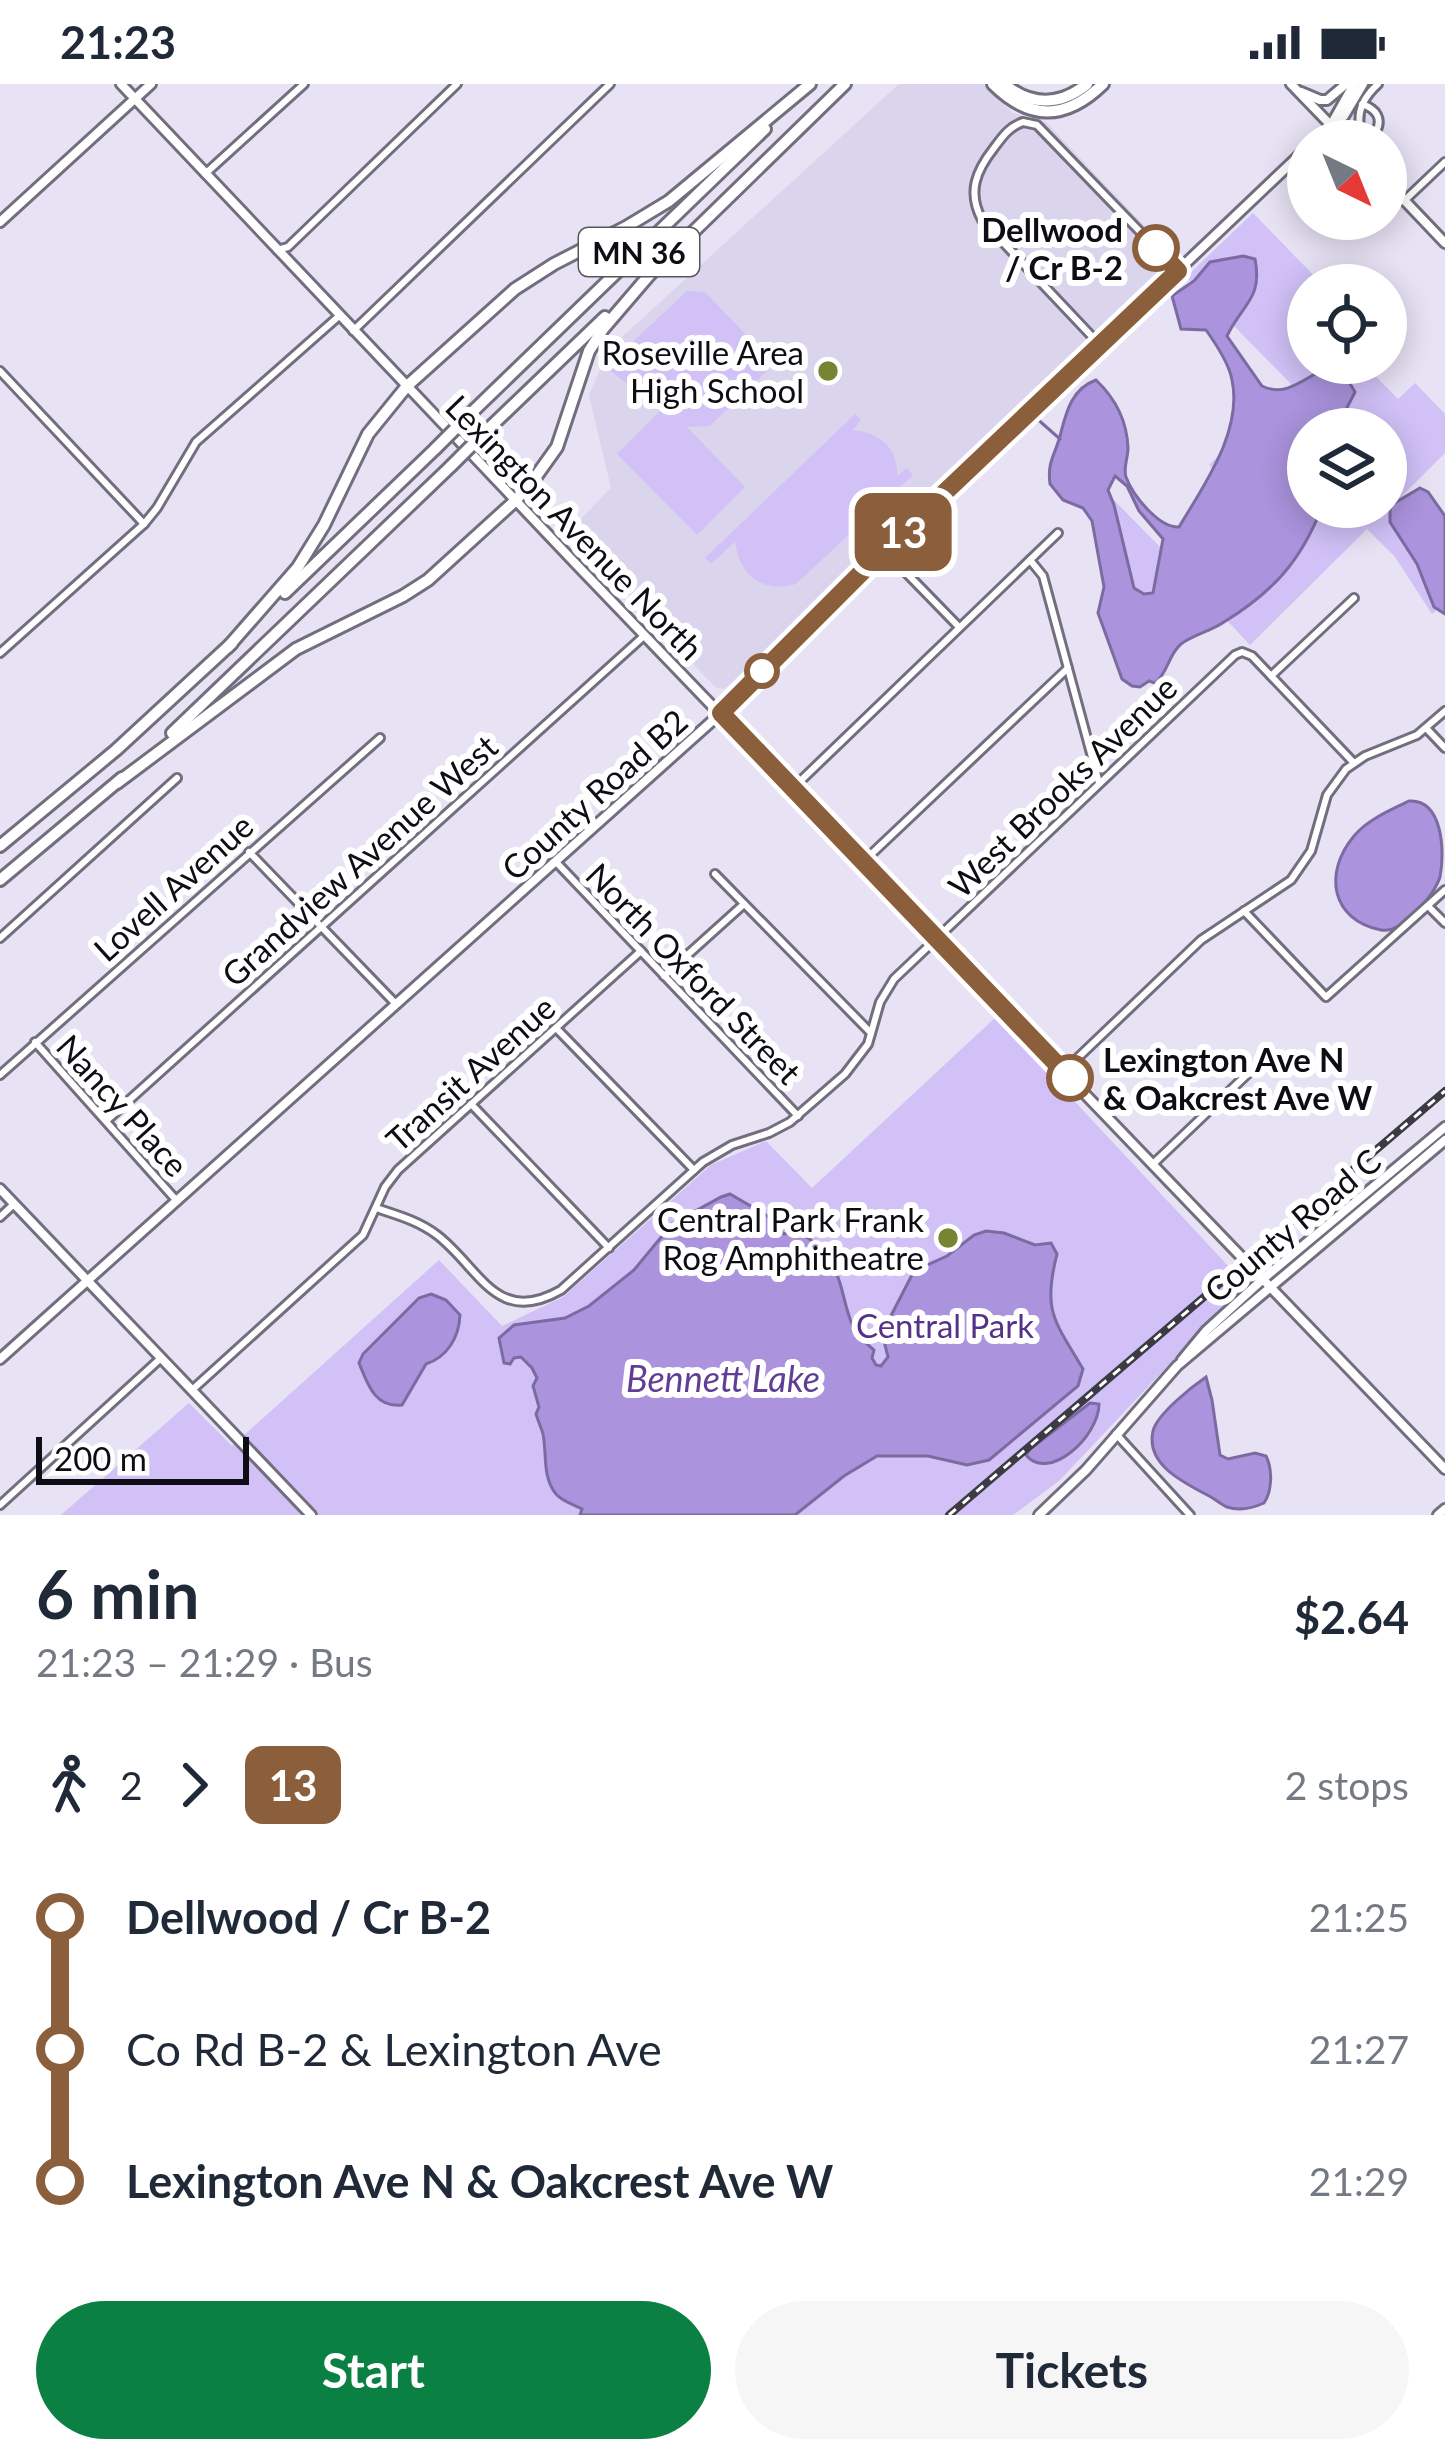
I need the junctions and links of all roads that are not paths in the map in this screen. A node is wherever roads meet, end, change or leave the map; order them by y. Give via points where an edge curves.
1 (121, 84) edge
2 (151, 84) edge
3 (304, 84) edge
4 (458, 84) edge
5 (610, 84) edge
6 (810, 84) edge
7 (849, 84) edge
8 (993, 84) edge
9 (1004, 84) edge
10 (1087, 84) edge
11 (1103, 84) edge
12 (1350, 84) edge
13 (1363, 84) edge
14 (1378, 84) edge
15 (1294, 87) edge
16 (136, 99) junction
17 (1362, 104) junction
18 (1326, 120) edge
19 (1333, 120) edge
20 (1338, 120) edge
21 (1445, 162) edge
22 (1287, 167) edge
23 (205, 174) junction
24 (1407, 198) edge
25 (1407, 202) edge
26 (0, 222) edge
27 (1445, 243) edge
28 (277, 250) junction
29 (1178, 271) junction
30 (651, 273) junction
31 (339, 316) junction
32 (353, 331) junction
33 (1100, 345) junction
34 (0, 371) edge
35 (407, 386) junction
36 (516, 500) junction
37 (144, 524) junction
38 (1058, 533) dead end
39 (884, 550) junction
40 (1030, 560) junction
41 (1354, 598) dead end
42 (959, 627) junction
43 (645, 635) junction
44 (228, 647) junction
45 (0, 653) edge
46 (1068, 668) junction
47 (1271, 676) junction
48 (1445, 711) edge
49 (721, 713) junction
50 (1426, 728) junction
51 (380, 738) dead end
52 (1445, 748) edge
53 (1354, 763) junction
54 (177, 778) dead end
55 (117, 783) junction
56 (1099, 783) junction
57 (792, 789) junction
58 (0, 846) edge
59 (250, 851) junction
60 (556, 862) junction
61 (863, 862) junction
62 (716, 874) dead end
63 (0, 880) edge
64 (1445, 890) edge
65 (744, 904) junction
66 (1428, 906) junction
67 (1244, 911) junction
68 (1445, 923) edge
69 (322, 926) junction
70 (0, 938) edge
71 (937, 940) junction
72 (640, 951) junction
73 (664, 976) junction
74 (395, 1003) junction
75 (556, 1028) junction
76 (871, 1034) junction
77 (34, 1042) junction
78 (1259, 1063) dead end
79 (1064, 1071) junction
80 (0, 1075) edge
81 (471, 1104) junction
82 (798, 1116) junction
83 (106, 1121) junction
84 (1444, 1132) edge
85 (1153, 1164) junction
86 (694, 1170) junction
87 (0, 1189) edge
88 (176, 1200) junction
89 (14, 1204) junction
90 (376, 1208) junction
91 (0, 1217) edge
92 (609, 1248) junction
93 (1262, 1279) junction
94 (87, 1280) junction
95 (1271, 1288) junction
96 (0, 1358) edge
97 (161, 1358) junction
98 (1178, 1366) junction
99 (192, 1390) junction
100 (1116, 1434) junction
101 (1445, 1469) edge
102 (0, 1505) edge
103 (1445, 1509) edge
104 (310, 1515) edge
105 (1039, 1515) edge
106 (1190, 1515) edge
107 (1438, 1515) edge

1 - 16 main road, Lexington Avenue North
2 - 16 main road
3 - 23 street
4 - 28 street
5 - 32 street
6 - 35 highway via 669,201 514,289
6 - 44 highway, MN 36, bridge
7 - 30 highway, MN 36
8 - 11 highway via 1016,103 1048,112 1078,104
9 - 10 highway via 1042,101
12 - 15 main road via 1327,100
12 - 19 main road
13 - 20 main road
14 - 17 street
15 - 18 main road
16 - 23 main road, Lexington Avenue North
16 - 26 main road
17 - 17 street via 1360,127 1376,132 1379,117
21 - 24 street
22 - 29 main road, County Road B2
23 - 28 main road, Lexington Avenue North
25 - 27 main road
28 - 31 main road, Lexington Avenue North
29 - 33 main road, County Road B2
29 - 33 street via 1037,124 1009,129 977,172 977,210
30 - 36 highway via 589,351 556,447
30 - 55 highway, MN 36, bridge
31 - 32 main road, Lexington Avenue North
31 - 37 street via 196,442
32 - 35 main road, Lexington Avenue North
33 - 39 main road, County Road B2
34 - 37 street
35 - 36 main road, Lexington Avenue North
35 - 44 highway via 368,434 298,567
36 - 43 main road, Lexington Avenue North
36 - 55 highway via 417,588 296,649
37 - 45 street
38 - 40 street
39 - 42 street
39 - 49 main road, County Road B2
40 - 42 street
40 - 46 street via 1043,576
41 - 47 street
42 - 57 street
43 - 49 main road, Lexington Avenue North
43 - 69 street, Grandview Avenue West
44 - 58 highway, MN 36
46 - 56 street
46 - 61 street
47 - 53 street
47 - 56 street, West Brooks Avenue via 1252,656 1234,655
48 - 50 street
49 - 57 main road, Lexington Avenue North
49 - 60 main road, County Road B2
50 - 52 street
50 - 53 street
51 - 59 street, Lovell Avenue
53 - 67 street via 1327,795 1299,872
54 - 70 street
55 - 63 highway, MN 36
56 - 71 street, West Brooks Avenue
57 - 61 main road, Lexington Avenue North
59 - 69 street
59 - 77 street, Lovell Avenue
60 - 72 street, North Oxford Street
60 - 74 main road, County Road B2
61 - 71 main road, Lexington Avenue North
62 - 65 street
64 - 66 street
65 - 73 street
65 - 76 street
66 - 67 street via 1326,997
66 - 68 street
67 - 79 street via 1187,952
69 - 74 street
69 - 83 street, Grandview Avenue West
71 - 76 street, West Brooks Avenue via 889,986
71 - 79 main road, Lexington Avenue North
72 - 73 street, North Oxford Street
72 - 75 street, Transit Avenue
73 - 82 street, North Oxford Street
74 - 88 main road, County Road B2
75 - 81 street, Transit Avenue
75 - 86 street
76 - 82 street, West Brooks Avenue via 854,1066
77 - 80 street, Lovell Avenue
77 - 83 street, Nancy Place
78 - 85 street
79 - 85 main road, Lexington Avenue North
81 - 90 street, Transit Avenue via 390,1178
81 - 92 street
82 - 86 street, West Brooks Avenue
83 - 88 street, Nancy Place
84 - 93 main road, County Road C
84 - 95 main road, County Road C
85 - 93 main road, Lexington Avenue North
86 - 92 street, West Brooks Avenue
87 - 89 main road
88 - 94 main road, County Road B2
89 - 91 street
89 - 94 main road
90 - 92 street, West Brooks Avenue via 433,1232 497,1295 515,1302 551,1295
90 - 99 street, Transit Avenue via 356,1243
93 - 95 main road, Lexington Avenue North
93 - 98 main road, County Road C
94 - 96 main road, County Road B2
94 - 97 main road
95 - 98 main road, County Road C
95 - 101 main road, Lexington Avenue North
97 - 99 main road
97 - 102 street
98 - 100 main road, County Road C
99 - 104 main road
100 - 105 main road, County Road C
100 - 106 street
103 - 107 main road

